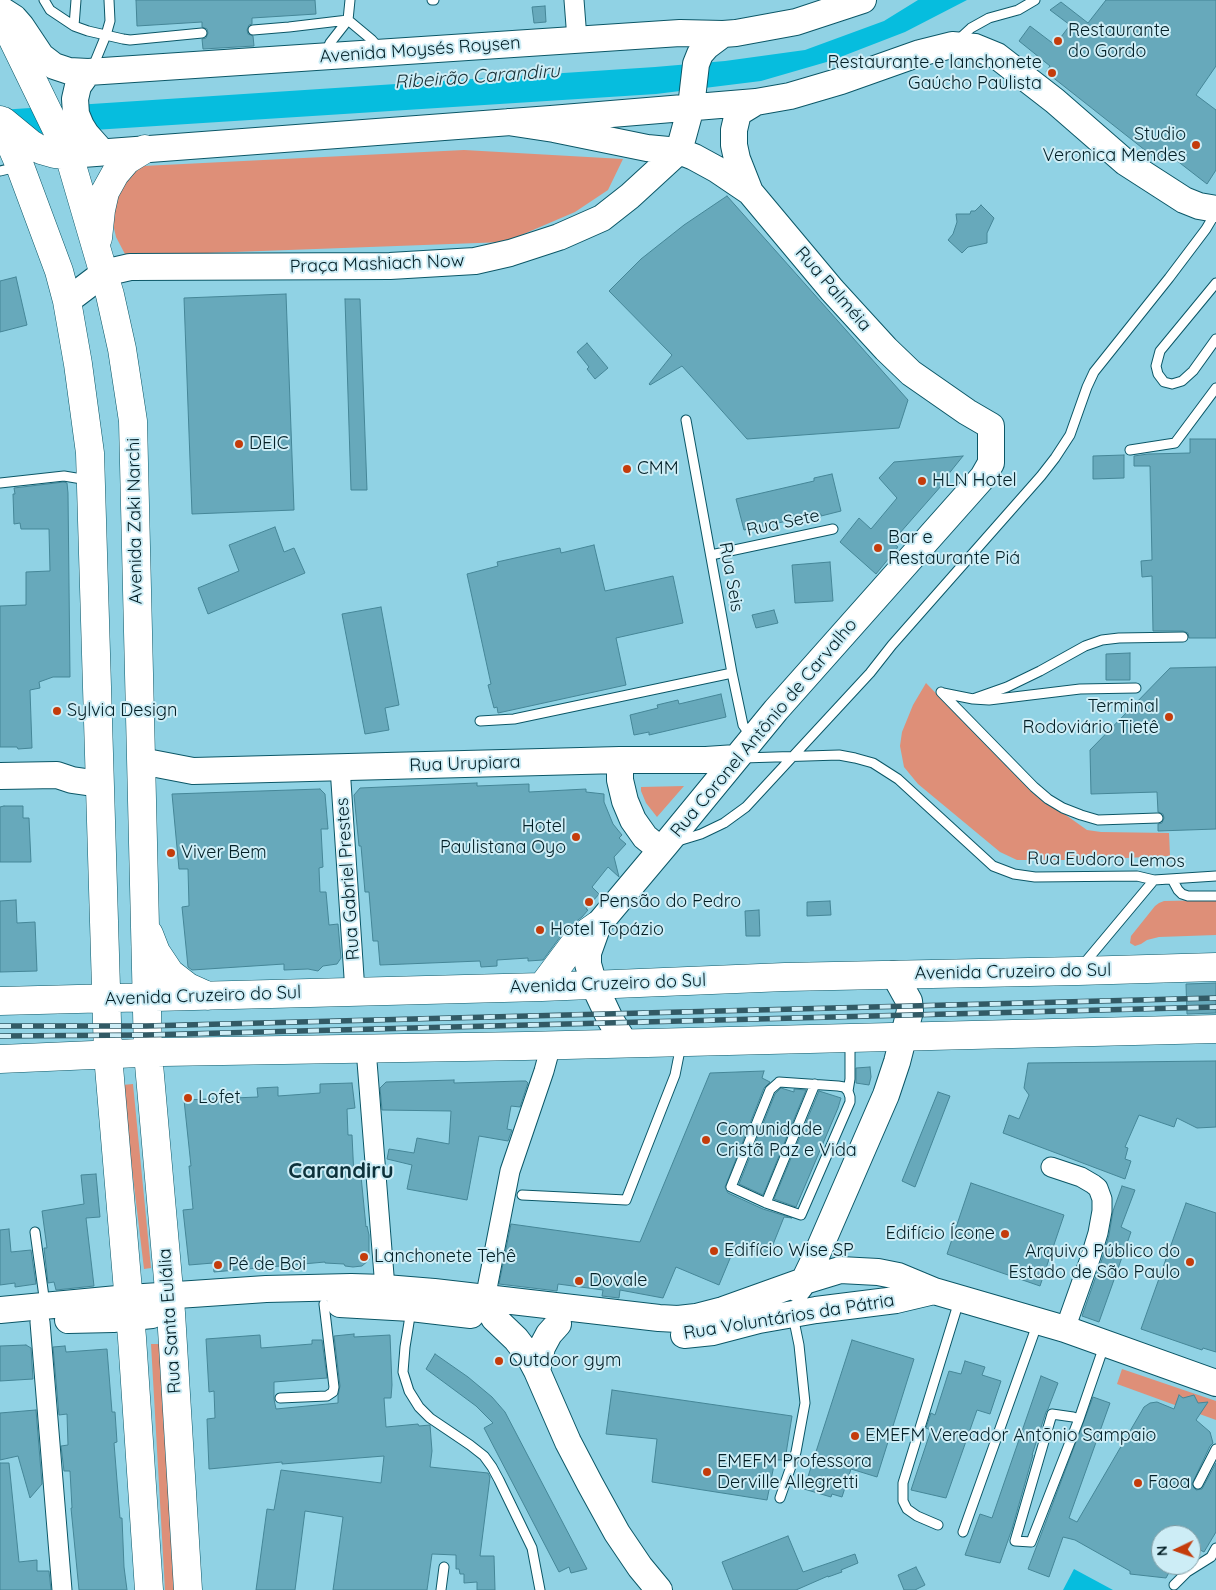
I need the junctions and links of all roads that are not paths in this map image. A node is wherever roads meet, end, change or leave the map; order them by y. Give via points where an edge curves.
1 (44, 0) edge
2 (76, 0) edge
3 (109, 0) edge
4 (350, 0) edge
5 (574, 0) edge
6 (863, 0) edge
7 (1036, 0) edge
8 (0, 11) edge
9 (348, 20) junction
10 (74, 26) junction
11 (253, 30) dead end
12 (202, 33) dead end
13 (106, 35) junction
14 (720, 37) junction
15 (577, 39) junction
16 (952, 45) junction
17 (383, 52) junction
18 (324, 56) junction
19 (87, 74) junction
20 (691, 99) junction
21 (756, 102) junction
22 (0, 119) edge
23 (508, 122) junction
24 (98, 148) junction
25 (145, 148) junction
26 (66, 150) junction
27 (678, 151) junction
28 (12, 164) edge
29 (750, 192) junction
30 (1216, 210) edge
31 (101, 261) junction
32 (1216, 283) edge
33 (67, 301) junction
34 (1216, 339) edge
35 (1216, 388) edge
36 (686, 420) dead end
37 (991, 426) joint
38 (1130, 450) dead end
39 (91, 481) junction
40 (0, 483) edge
41 (833, 529) dead end
42 (710, 554) junction
43 (1183, 637) dead end
44 (732, 673) junction
45 (1136, 688) dead end
46 (973, 699) junction
47 (480, 721) dead end
48 (753, 738) junction
49 (793, 757) junction
50 (736, 758) junction
51 (620, 760) junction
52 (340, 767) junction
53 (142, 773) junction
54 (0, 776) edge
55 (100, 776) junction
56 (1158, 818) dead end
57 (664, 847) junction
58 (1216, 876) edge
59 (1172, 879) junction
60 (1154, 880) junction
61 (1216, 896) edge
62 (145, 917) junction
63 (598, 925) junction
64 (1216, 967) edge
65 (1078, 971) junction
66 (894, 974) junction
67 (594, 986) junction
68 (542, 987) junction
69 (355, 992) junction
70 (210, 997) junction
71 (147, 998) junction
72 (106, 999) junction
73 (0, 1001) edge
74 (1216, 1029) edge
75 (904, 1036) junction
76 (850, 1037) junction
77 (682, 1042) junction
78 (625, 1044) junction
79 (551, 1045) junction
80 (366, 1049) junction
81 (148, 1053) junction
82 (108, 1055) junction
83 (0, 1059) edge
84 (815, 1084) junction
85 (848, 1091) junction
86 (1050, 1166) dead end
87 (522, 1196) dead end
88 (766, 1203) junction
89 (35, 1232) dead end
90 (827, 1232) junction
91 (840, 1270) junction
92 (804, 1281) junction
93 (386, 1288) junction
94 (934, 1291) junction
95 (350, 1296) junction
96 (267, 1298) junction
97 (960, 1298) junction
98 (324, 1304) junction
99 (170, 1305) junction
100 (129, 1307) junction
101 (411, 1308) junction
102 (489, 1308) junction
103 (0, 1310) edge
104 (43, 1314) junction
105 (792, 1314) junction
106 (759, 1320) junction
107 (1038, 1320) junction
108 (558, 1324) junction
109 (0, 1325) edge
110 (1065, 1329) junction
111 (1105, 1344) junction
112 (537, 1371) junction
113 (1216, 1383) edge
114 (280, 1398) dead end
115 (1079, 1419) junction
116 (1216, 1449) edge
117 (1198, 1484) dead end
118 (780, 1498) dead end
119 (938, 1525) dead end
120 (963, 1532) dead end
121 (1216, 1548) edge
122 (444, 1567) dead end
123 (1174, 1585) dead end
124 (62, 1590) edge
125 (149, 1590) edge
126 (188, 1590) edge
127 (440, 1590) edge
128 (540, 1590) edge
129 (659, 1590) edge

1 - 10 lane via 50,10
2 - 10 lane
3 - 13 lane via 110,21
4 - 9 lane
5 - 15 street
6 - 14 street, Avenida Moysés Roysen via 796,22
7 - 16 lane via 1018,10 989,18 971,28
8 - 19 street, Avenida Moysés Roysen via 17,22 41,56 54,66
8 - 26 main road, Avenida Zaki Narchi
9 - 11 lane
9 - 17 lane
9 - 18 lane
10 - 13 lane
12 - 13 lane via 130,40
13 - 19 lane
14 - 15 street, Avenida Moysés Roysen via 680,33
14 - 20 street via 704,50 696,64
15 - 17 street, Avenida Moysés Roysen
16 - 21 street via 790,96
16 - 30 street via 975,47 997,56 1125,162 1184,200
17 - 18 street, Avenida Moysés Roysen
18 - 19 street, Avenida Moysés Roysen
19 - 24 street via 78,86 76,114
20 - 21 street
20 - 23 street
20 - 27 street
21 - 29 street via 738,113 734,130 737,160
22 - 26 main road via 42,150 55,154
22 - 28 main road
23 - 25 street
23 - 27 street
24 - 25 street
24 - 26 street
25 - 31 main road via 127,160 105,192 101,210
26 - 31 main road, Avenida Zaki Narchi
27 - 29 street, Rua Palméia via 716,169
27 - 31 street, Praça Mashiach Now via 602,218 559,237 476,261 390,266 130,267
28 - 33 main road via 59,271
29 - 37 street, Rua Palméia via 886,349 911,373
30 - 49 lane via 1206,229 1094,372 1070,435 1056,458
31 - 33 street, Praça Mashiach Now
31 - 53 main road, Avenida Zaki Narchi via 122,349 133,421
32 - 34 lane via 1160,351 1156,366 1158,374 1164,382 1182,381
33 - 39 main road via 87,425
35 - 38 lane via 1175,443
36 - 42 lane, Rua Seis
37 - 48 street, Rua Coronel Antônio de Carvalho via 991,463 983,477
39 - 40 lane via 64,476
39 - 55 main road
41 - 42 lane, Rua Sete
42 - 44 lane, Rua Seis
43 - 46 lane via 1102,640 1007,687
44 - 47 lane via 514,719
44 - 48 lane, Rua Seis via 743,725
45 - 46 lane
46 - 56 lane via 941,692 1048,799 1080,816 1098,820
48 - 50 street, Rua Coronel Antônio de Carvalho
49 - 50 lane, Rua Eudoro Lemos
49 - 57 lane via 746,807 724,823
49 - 60 lane, Rua Eudoro Lemos via 839,755 873,763 898,779 993,866 1014,874 1035,877 1137,876
50 - 51 street, Rua Urupiara
50 - 57 street, Rua Coronel Antônio de Carvalho
51 - 52 street, Rua Urupiara
51 - 57 street via 620,780 630,813 646,836
52 - 53 street, Rua Urupiara via 194,771 169,780
52 - 69 street, Rua Gabriel Prestes
53 - 55 main road via 135,752 116,756
53 - 55 main road via 133,795 121,792 109,795
53 - 62 main road, Avenida Zaki Narchi
54 - 55 street
55 - 72 main road
57 - 63 street, Rua Coronel Antônio de Carvalho
58 - 59 lane, Rua Eudoro Lemos
59 - 60 lane, Rua Eudoro Lemos
59 - 61 lane via 1182,894
60 - 65 lane
62 - 70 main road via 156,952 170,973
62 - 71 main road, Avenida Zaki Narchi
63 - 67 street, Rua Coronel Antônio de Carvalho via 588,953
63 - 68 main road via 578,939
64 - 65 main road, Avenida Cruzeiro do Sul
65 - 66 main road, Avenida Cruzeiro do Sul
66 - 67 main road, Avenida Cruzeiro do Sul
66 - 75 street via 909,1001 910,1013
67 - 68 main road, Avenida Cruzeiro do Sul
67 - 78 street, Rua Coronel Antônio de Carvalho
68 - 69 main road, Avenida Cruzeiro do Sul
69 - 70 main road, Avenida Cruzeiro do Sul
70 - 71 main road, Avenida Cruzeiro do Sul
71 - 72 main road, Avenida Cruzeiro do Sul
71 - 81 main road, Avenida Zaki Narchi
72 - 73 main road, Avenida Cruzeiro do Sul
72 - 82 main road
74 - 75 main road
75 - 76 main road
75 - 90 street via 886,1095
76 - 77 main road
76 - 85 lane
77 - 78 main road
77 - 87 lane via 675,1075 626,1200
78 - 79 main road
79 - 80 main road
79 - 102 street via 510,1171
80 - 81 main road
80 - 93 street
81 - 82 main road
81 - 99 main road, Rua Santa Eulália
82 - 83 main road
82 - 100 main road
84 - 85 lane via 838,1086
84 - 88 lane
84 - 88 lane via 779,1082 770,1090 731,1187
85 - 88 lane via 850,1102 801,1215
86 - 110 street via 1093,1184 1102,1199 1092,1256
89 - 104 lane
90 - 91 street via 826,1256
90 - 92 street
91 - 92 street, Rua Voluntários da Pátria
91 - 94 street, Rua Voluntários da Pátria via 898,1276
92 - 102 street, Rua Voluntários da Pátria via 723,1310 678,1319
92 - 106 street via 789,1298
93 - 95 street, Rua Voluntários da Pátria
93 - 102 street, Rua Voluntários da Pátria via 434,1292
94 - 97 street, Rua Voluntários da Pátria
94 - 105 street, Rua Voluntários da Pátria via 896,1300
95 - 96 street, Rua Voluntários da Pátria
95 - 98 street, Rua Voluntários da Pátria
95 - 101 street, Rua Voluntários da Pátria
96 - 98 street, Rua Voluntários da Pátria
96 - 99 street, Rua Voluntários da Pátria
97 - 107 street, Rua Voluntários da Pátria
97 - 119 lane via 903,1483 903,1501 907,1508
98 - 114 lane via 333,1392 327,1396
99 - 100 street, Rua Voluntários da Pátria
99 - 126 main road, Rua Santa Eulália
100 - 104 street, Rua Voluntários da Pátria
100 - 125 main road
101 - 102 street, Rua Voluntários da Pátria
101 - 128 lane via 403,1372 409,1391 430,1418 484,1456 492,1467 532,1548
102 - 108 street, Rua Voluntários da Pátria
102 - 112 street via 516,1339
103 - 104 street, Rua Voluntários da Pátria
104 - 109 street, Rua Voluntários da Pátria
104 - 124 street
105 - 106 street, Rua Voluntários da Pátria
105 - 118 lane via 805,1403 796,1452
106 - 108 street, Rua Voluntários da Pátria via 713,1332 669,1336
107 - 110 street, Rua Voluntários da Pátria
107 - 120 lane
108 - 112 street via 542,1347
110 - 111 street, Rua Voluntários da Pátria
111 - 113 street, Rua Voluntários da Pátria
111 - 115 lane
112 - 129 street via 556,1418 617,1533
115 - 115 lane via 1031,1542 1015,1541 1052,1414
116 - 117 lane
121 - 123 lane via 1211,1557 1187,1572
122 - 127 lane

